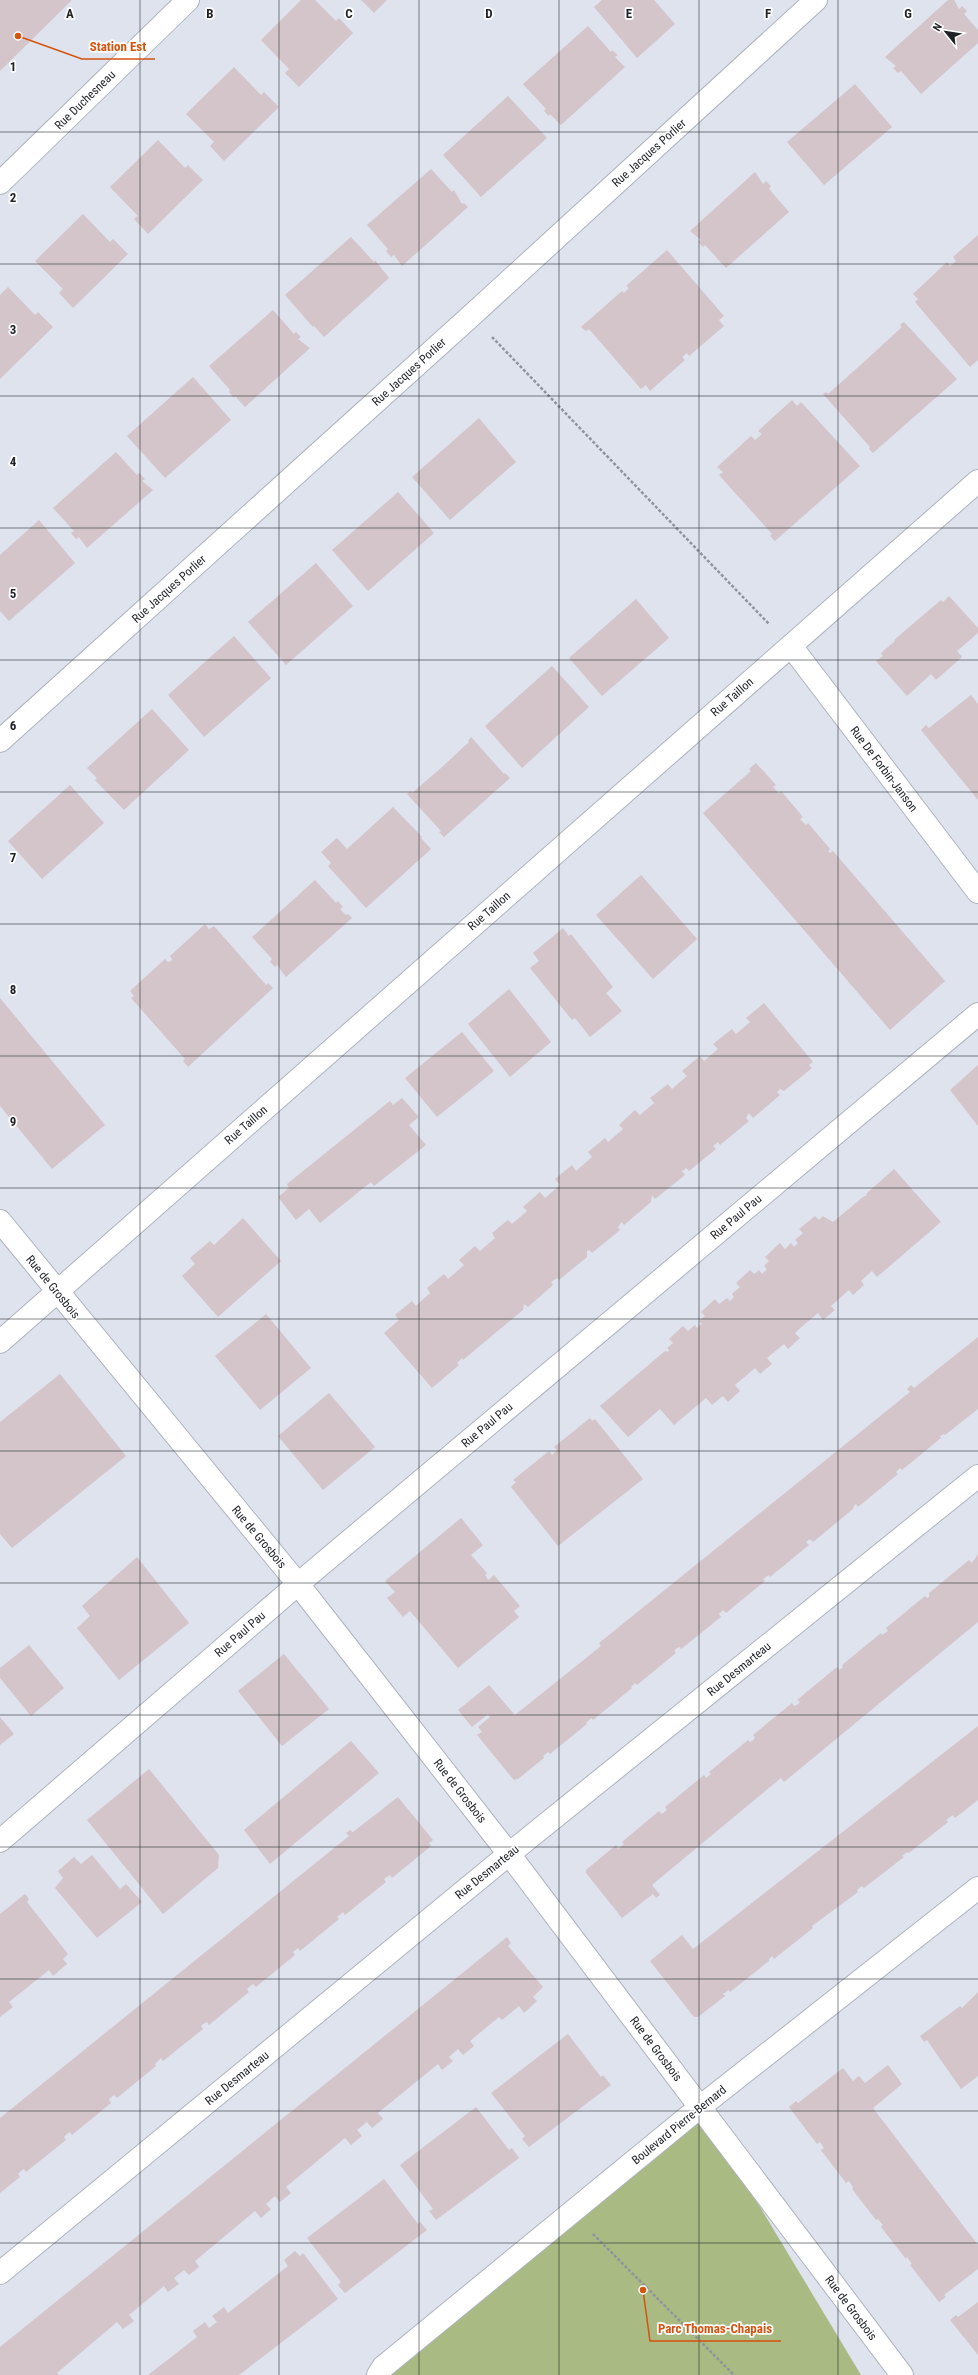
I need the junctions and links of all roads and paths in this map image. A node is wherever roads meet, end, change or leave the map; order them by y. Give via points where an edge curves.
1 (188, 0) edge
2 (816, 0) edge
3 (0, 183) edge
4 (472, 315) junction
5 (978, 481) edge
6 (791, 646) junction
7 (0, 740) edge
8 (978, 892) edge
9 (978, 1014) edge
10 (0, 1221) edge
11 (57, 1292) junction
12 (0, 1342) edge
13 (978, 1476) edge
14 (298, 1584) junction
15 (0, 1841) edge
16 (509, 1854) junction
17 (978, 1888) edge
18 (700, 2107) junction
19 (571, 2213) junction
20 (0, 2273) edge
21 (377, 2372) edge
22 (734, 2375) edge
23 (902, 2375) edge

1 - 3 street, Rue Duchesneau
2 - 4 street, Rue Jacques Porlier
4 - 6 path
4 - 7 street, Rue Jacques Porlier
5 - 6 street, Rue Taillon
6 - 8 street, Rue De Forbin-Janson
6 - 11 street, Rue Taillon
9 - 14 street, Rue Paul Pau
10 - 11 street, Rue de Grosbois
11 - 12 street, Rue Taillon
11 - 14 street, Rue de Grosbois
13 - 16 street, Rue Desmarteau
14 - 15 street, Rue Paul Pau
14 - 16 street, Rue de Grosbois
16 - 18 street, Rue de Grosbois
16 - 20 street, Rue Desmarteau
17 - 18 street, Boulevard Pierre-Bernard
18 - 19 street, Boulevard Pierre-Bernard
18 - 23 street, Rue de Grosbois
19 - 21 street, Boulevard Pierre-Bernard
19 - 22 path

